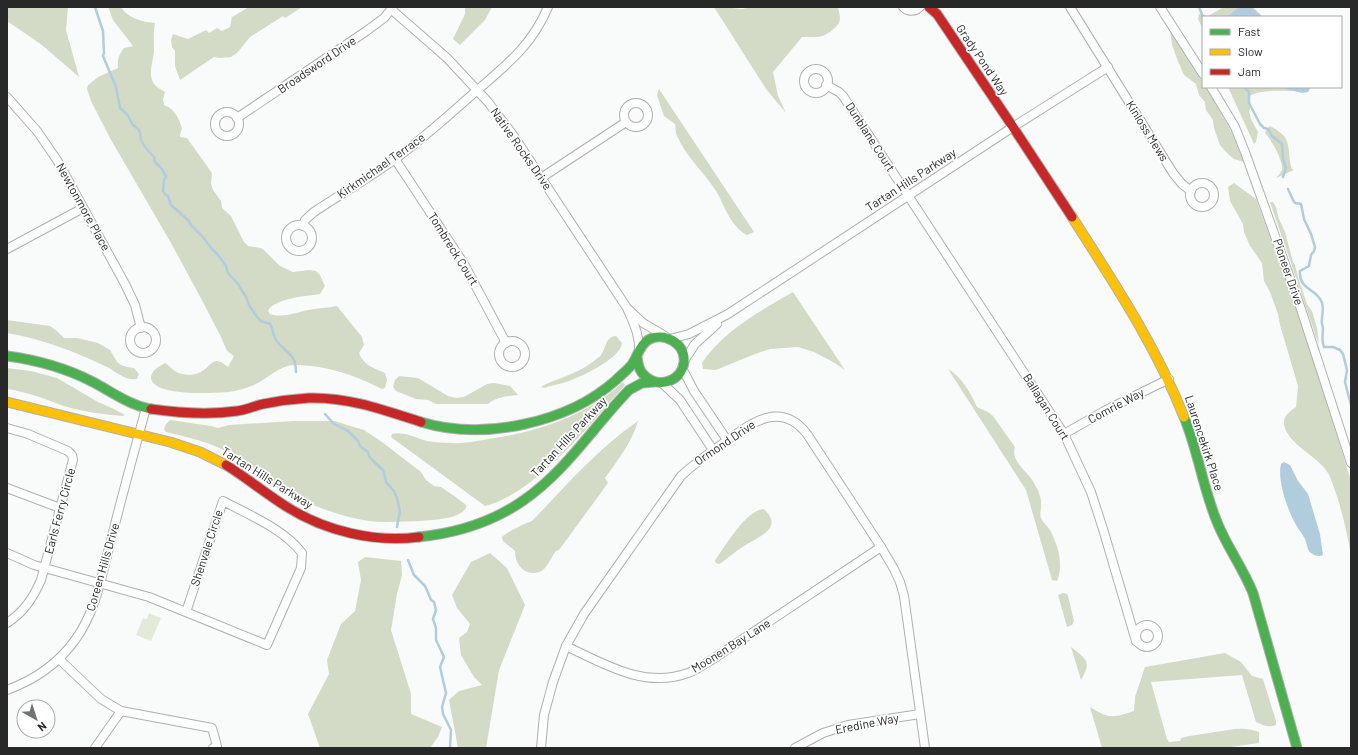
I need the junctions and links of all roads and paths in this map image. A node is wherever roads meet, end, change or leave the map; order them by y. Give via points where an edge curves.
1 (548, 7) edge
2 (903, 7) edge
3 (920, 7) edge
4 (929, 7) edge
5 (1070, 7) edge
6 (1160, 7) edge
7 (392, 8) edge
8 (1108, 67) junction
9 (1202, 72) edge
10 (826, 85) dead end
11 (1212, 88) edge
12 (478, 90) junction
13 (7, 97) edge
14 (237, 118) dead end
15 (626, 122) dead end
16 (1013, 127) junction
17 (395, 159) junction
18 (541, 178) junction
19 (1191, 191) dead end
20 (909, 196) junction
21 (83, 208) junction
22 (303, 226) dead end
23 (7, 249) edge
24 (627, 308) junction
25 (728, 314) junction
26 (141, 328) dead end
27 (668, 338) junction
28 (506, 342) dead end
29 (638, 354) junction
30 (7, 356) edge
31 (683, 365) junction
32 (1168, 379) junction
33 (658, 382) junction
34 (7, 402) edge
35 (146, 408) junction
36 (7, 428) edge
37 (139, 434) junction
38 (1064, 434) junction
39 (727, 440) junction
40 (713, 450) junction
41 (1351, 463) edge
42 (7, 488) edge
43 (60, 508) junction
44 (881, 547) junction
45 (7, 553) edge
46 (44, 568) junction
47 (99, 583) junction
48 (186, 612) junction
49 (7, 623) edge
50 (1136, 641) dead end
51 (566, 646) junction
52 (59, 659) junction
53 (7, 690) edge
54 (121, 711) junction
55 (920, 714) junction
56 (95, 748) edge
57 (213, 748) edge
58 (542, 748) edge
59 (795, 748) edge
60 (925, 748) edge
61 (1297, 748) edge

1 - 12 street, Kirkmichael Terrace via 539,27 523,49
2 - 3 street via 911,11
4 - 16 street, Grady Pond Way via 937,14
5 - 8 street, Kinloss Mews
6 - 9 street
7 - 12 street, Native Rocks Drive
7 - 14 street, Broadsword Drive via 377,24
8 - 16 street, Tartan Hills Parkway
8 - 19 street, Kinloss Mews via 1173,173
10 - 20 street, Dunblane Court via 843,96
11 - 41 street, Pioneer Drive via 1235,128 1245,152 1303,315
12 - 17 street, Kirkmichael Terrace
12 - 18 street, Native Rocks Drive via 513,135
13 - 21 street, Newtonmore Place via 37,131 57,160
15 - 18 street
16 - 20 street, Tartan Hills Parkway
16 - 32 street, Laurencekirk Place via 1128,304
17 - 22 street, Kirkmichael Terrace via 314,212 305,220
17 - 28 street, Tombreck Court via 464,264
18 - 24 street, Native Rocks Drive
20 - 25 street, Tartan Hills Parkway
20 - 38 street, Ballagan Court
21 - 23 street
21 - 26 street, Newtonmore Place via 125,284 135,305
24 - 27 street, Native Rocks Drive via 644,323
24 - 29 street, Native Rocks Drive via 638,335
25 - 27 street, Tartan Hills Parkway via 689,334
25 - 31 street, Tartan Hills Parkway via 695,344
27 - 29 street, Tartan Hills Parkway via 651,338 643,344
27 - 31 street via 681,348
29 - 33 street via 637,362 641,373
29 - 35 street, Tartan Hills Parkway via 617,379 578,405 536,421 496,429 449,428 360,402 336,399 280,401 224,412 177,412
30 - 35 street, Tartan Hills Parkway via 45,362 70,371
31 - 33 street, Tartan Hills Parkway via 674,378
31 - 39 street via 694,391
32 - 38 street, Comrie Way
32 - 61 street, Laurencekirk Place via 1193,440 1210,504 1253,593
33 - 37 street, Tartan Hills Parkway via 642,383 629,390 557,470 519,503 469,528 411,540 358,535 316,522 275,500 232,468 215,459 189,448
33 - 40 street via 680,400
34 - 37 street, Tartan Hills Parkway
35 - 37 street, Coreen Hills Drive
36 - 43 street, Earls Ferry Circle via 57,446 72,455 72,466
37 - 47 street, Coreen Hills Drive
38 - 50 street, Ballagan Court via 1091,492
39 - 40 street, Ormond Drive
39 - 44 street, Ormond Drive via 763,418 783,418 800,426
40 - 51 street, Ormond Drive via 691,467 672,489 584,614
42 - 43 street
43 - 46 street, Earls Ferry Circle
44 - 51 street, Moonen Bay Lane via 688,673 659,678 637,676 617,670
44 - 55 street, Ormond Drive via 894,569 904,596
45 - 46 street, Shenvale Circle
46 - 47 street, Shenvale Circle
46 - 49 street, Earls Ferry Circle via 34,595 18,615
47 - 48 street, Shenvale Circle via 149,596
47 - 52 street, Coreen Hills Drive via 86,622 76,640
48 - 48 street, Shenvale Circle via 267,645 301,568 302,553 271,527 223,501
51 - 58 street, Ormond Drive via 552,682
52 - 53 street, Coreen Hills Drive via 25,683
52 - 54 street via 101,699
54 - 56 street
54 - 57 street via 212,728 217,746
55 - 59 street, Eredine Way via 848,725 823,733
55 - 60 street, Ormond Drive

